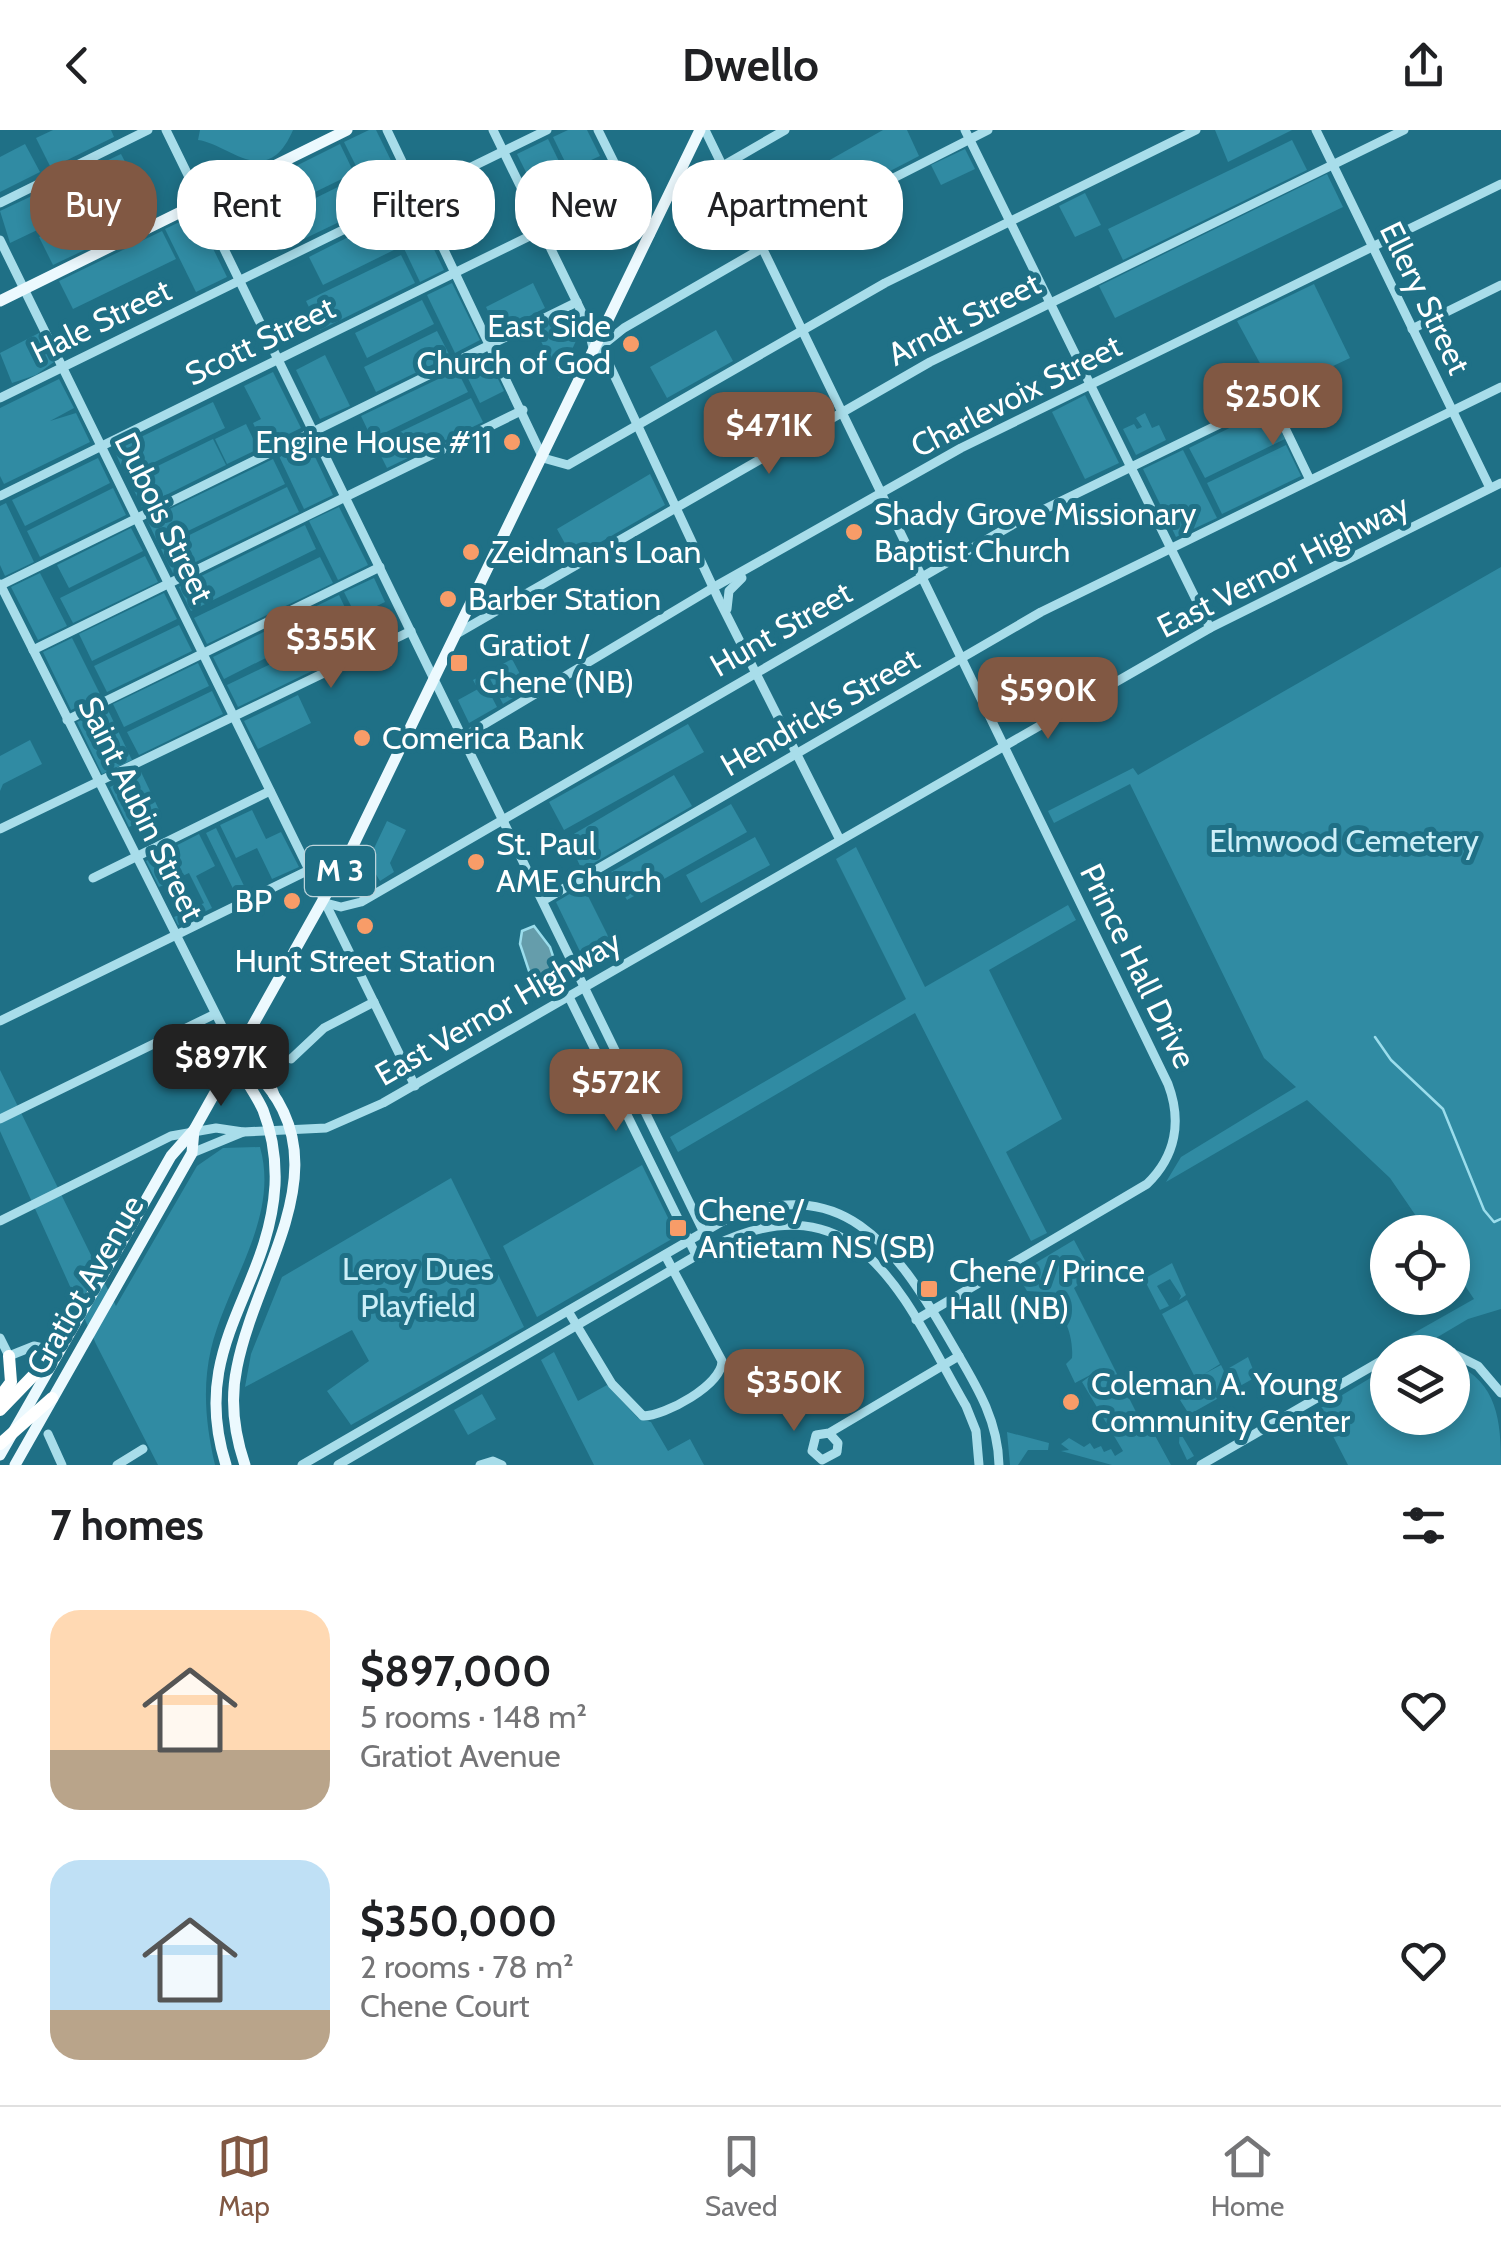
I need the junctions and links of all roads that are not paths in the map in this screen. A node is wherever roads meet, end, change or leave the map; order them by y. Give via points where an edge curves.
1 (148, 130) edge
2 (166, 130) edge
3 (348, 130) edge
4 (387, 130) edge
5 (493, 130) edge
6 (547, 130) edge
7 (598, 130) edge
8 (702, 130) edge
9 (785, 130) edge
10 (988, 130) edge
11 (1196, 130) edge
12 (1316, 130) edge
13 (1404, 130) edge
14 (967, 134) edge
15 (504, 151) junction
16 (181, 160) edge
17 (287, 160) edge
18 (402, 160) edge
19 (486, 160) edge
20 (613, 160) edge
21 (718, 160) edge
22 (732, 160) edge
23 (1332, 165) junction
24 (903, 170) edge
25 (515, 174) edge
26 (1501, 184) edge
27 (0, 202) edge
28 (177, 214) edge
29 (1010, 221) junction
30 (652, 230) edge
31 (336, 233) edge
32 (0, 240) edge
33 (515, 243) edge
34 (1372, 246) junction
35 (225, 250) edge
36 (445, 250) edge
37 (552, 250) edge
38 (642, 250) edge
39 (759, 250) edge
40 (763, 250) edge
41 (456, 272) junction
42 (240, 280) junction
43 (1501, 286) edge
44 (24, 289) junction
45 (0, 301) edge
46 (577, 302) junction
47 (1050, 303) junction
48 (1412, 329) junction
49 (802, 330) junction
50 (492, 344) junction
51 (594, 352) junction
52 (278, 360) junction
53 (62, 368) junction
54 (1090, 385) junction
55 (1501, 387) edge
56 (0, 398) edge
57 (522, 410) junction
58 (1452, 411) junction
59 (842, 412) junction
60 (638, 425) junction
61 (314, 431) junction
62 (101, 446) junction
63 (544, 458) junction
64 (1130, 466) junction
65 (1310, 480) junction
66 (1501, 483) edge
67 (1490, 488) junction
68 (882, 494) junction
69 (0, 496) edge
70 (346, 496) junction
71 (678, 508) junction
72 (136, 518) junction
73 (1170, 549) junction
74 (380, 566) junction
75 (749, 571) junction
76 (922, 576) junction
77 (0, 584) edge
78 (168, 584) junction
79 (716, 586) junction
80 (728, 609) junction
81 (1210, 628) junction
82 (412, 630) junction
83 (456, 634) junction
84 (33, 650) junction
85 (203, 654) junction
86 (962, 658) junction
87 (758, 672) junction
88 (434, 678) junction
89 (234, 718) junction
90 (67, 720) junction
91 (463, 737) junction
92 (1004, 745) junction
93 (798, 754) junction
94 (98, 784) junction
95 (270, 791) junction
96 (504, 818) junction
97 (0, 829) edge
98 (840, 840) junction
99 (134, 857) junction
100 (309, 870) junction
101 (93, 878) dead end
102 (544, 900) junction
103 (322, 902) junction
104 (173, 936) junction
105 (587, 987) junction
106 (569, 997) junction
107 (374, 1002) junction
108 (598, 1011) junction
109 (212, 1014) junction
110 (581, 1019) junction
111 (0, 1021) edge
112 (250, 1031) junction
113 (237, 1056) junction
114 (290, 1059) dead end
115 (415, 1086) junction
116 (274, 1095) junction
117 (640, 1098) junction
118 (623, 1105) junction
119 (648, 1113) junction
120 (0, 1119) edge
121 (632, 1123) junction
122 (194, 1130) junction
123 (288, 1130) junction
124 (269, 1131) junction
125 (244, 1132) junction
126 (192, 1153) junction
127 (678, 1174) junction
128 (659, 1180) junction
129 (274, 1200) junction
130 (292, 1202) junction
131 (0, 1220) edge
132 (724, 1221) junction
133 (706, 1231) junction
134 (730, 1238) junction
135 (689, 1240) junction
136 (711, 1247) junction
137 (665, 1256) junction
138 (696, 1256) junction
139 (673, 1270) junction
140 (932, 1310) junction
141 (568, 1311) junction
142 (916, 1320) junction
143 (577, 1327) junction
144 (0, 1338) edge
145 (57, 1351) junction
146 (9, 1356) junction
147 (959, 1356) junction
148 (1470, 1362) edge
149 (943, 1366) junction
150 (1370, 1367) edge
151 (0, 1381) edge
152 (1501, 1393) edge
153 (0, 1397) edge
154 (52, 1398) junction
155 (404, 1406) junction
156 (0, 1410) edge
157 (414, 1422) junction
158 (235, 1425) junction
159 (217, 1428) junction
160 (13, 1433) junction
161 (828, 1433) dead end
162 (48, 1434) dead end
163 (0, 1444) edge
164 (338, 1444) junction
165 (143, 1449) dead end
166 (0, 1455) edge
167 (345, 1463) edge
168 (15, 1465) edge
169 (62, 1465) edge
170 (117, 1465) edge
171 (226, 1465) edge
172 (246, 1465) edge
173 (302, 1465) edge
174 (480, 1465) edge
175 (502, 1465) edge
176 (980, 1465) edge
177 (999, 1465) edge
178 (1200, 1465) edge

1 - 27 street
2 - 16 street
3 - 17 main road
4 - 18 street
5 - 15 street
6 - 15 street, Hale Street
7 - 20 street
8 - 21 street, Prince Hall Drive
8 - 30 main road, Gratiot Avenue / M 3
9 - 22 street
10 - 14 street
11 - 29 street
12 - 23 street, Ellery Street
13 - 23 street, Arndt Street
14 - 24 street
14 - 29 street
15 - 19 street, Hale Street
15 - 25 street
23 - 34 street, Ellery Street
23 - 47 street, Arndt Street
26 - 34 street, Charlevoix Street
28 - 44 main road
29 - 47 street
29 - 49 street
31 - 42 street, Hale Street
32 - 44 street, Dubois Street
33 - 41 street, Scott Street
34 - 48 street, Ellery Street
34 - 54 street, Charlevoix Street
35 - 42 street
36 - 41 street
37 - 46 street
38 - 51 main road, Gratiot Avenue / M 3
39 - 51 street
40 - 49 street, Prince Hall Drive
41 - 50 street
41 - 52 street, Scott Street
42 - 52 street
42 - 53 street, Hale Street
43 - 48 street
44 - 45 main road
44 - 53 street, Dubois Street
46 - 50 street
46 - 51 street
47 - 54 street
47 - 59 street, Arndt Street
48 - 58 street, Ellery Street
49 - 59 street, Prince Hall Drive
49 - 60 street
50 - 57 street
50 - 61 street
51 - 60 street via 608,362
51 - 63 main road, Gratiot Avenue / M 3
52 - 61 street
52 - 62 street, Scott Street
53 - 56 street, Hale Street
53 - 62 street, Dubois Street
54 - 64 street
54 - 68 street, Charlevoix Street
55 - 58 street, Hendricks Street
57 - 63 street
57 - 70 street
58 - 65 street, Hendricks Street
58 - 67 street, Ellery Street
59 - 68 street, Prince Hall Drive
59 - 71 street, Arndt Street
60 - 63 street via 568,466
60 - 71 street
61 - 70 street
61 - 72 street
62 - 69 street, Scott Street
62 - 72 street, Dubois Street
63 - 83 main road, Gratiot Avenue / M 3
64 - 65 street, Hunt Street via 1271,399
64 - 73 street
64 - 76 street, Hunt Street
65 - 73 street, Hendricks Street
66 - 67 street, East Vernor Highway
67 - 81 street, East Vernor Highway
68 - 75 street, Charlevoix Street
68 - 76 street, Prince Hall Drive
70 - 74 street
70 - 78 street
71 - 79 street
71 - 83 street, Arndt Street
72 - 77 street
72 - 78 street, Dubois Street
73 - 81 street
73 - 86 street, Hendricks Street
74 - 82 street
74 - 85 street
75 - 79 street, Charlevoix Street
75 - 80 street via 729,591
76 - 86 street, Prince Hall Drive
76 - 87 street, Hunt Street
77 - 84 street, Saint Aubin Street
78 - 84 street
78 - 85 street, Dubois Street
79 - 80 street
79 - 91 street, Charlevoix Street
80 - 87 street
81 - 92 street, East Vernor Highway
82 - 88 street
82 - 89 street
83 - 88 main road, Gratiot Avenue / M 3
84 - 90 street, Saint Aubin Street
85 - 89 street, Dubois Street
85 - 90 street
86 - 92 street, Prince Hall Drive
86 - 93 street, Hendricks Street
87 - 93 street
87 - 96 street, Hunt Street
88 - 91 street
88 - 103 main road, Gratiot Avenue / M 3
89 - 94 street
89 - 95 street, Dubois Street
90 - 94 street, Saint Aubin Street
91 - 96 street
92 - 98 street, East Vernor Highway
92 - 140 street, Prince Hall Drive via 1168,1084 1176,1132 1164,1164 1141,1189
93 - 98 street
93 - 102 street, Hendricks Street
94 - 97 street
94 - 99 street, Saint Aubin Street
95 - 99 street
95 - 100 street, Dubois Street
96 - 102 street
96 - 103 street, Hunt Street via 361,902
98 - 105 street, East Vernor Highway
99 - 101 street
99 - 104 street, Saint Aubin Street
100 - 103 street, Dubois Street
100 - 104 street
102 - 105 street
103 - 107 street, Dubois Street
103 - 112 main road, Gratiot Avenue / M 3
104 - 109 street, Saint Aubin Street
104 - 111 street
105 - 106 street, East Vernor Highway
105 - 108 street
106 - 110 street
106 - 115 street, East Vernor Highway
107 - 114 street via 324,1028
107 - 115 street, Dubois Street
108 - 110 street via 587,1009
108 - 117 street
109 - 113 street, Saint Aubin Street
109 - 120 street
110 - 118 street
112 - 113 main road, Gratiot Avenue / M 3
112 - 116 main road
113 - 116 main road, Saint Aubin Street
113 - 122 main road, Gratiot Avenue / M 3
113 - 124 main road, Saint Aubin Street
115 - 123 street, East Vernor Highway via 331,1128
116 - 123 main road, Saint Aubin Street
117 - 118 street
117 - 119 street
118 - 121 street
119 - 121 street
119 - 127 street
121 - 128 street
122 - 125 street, East Vernor Highway
122 - 126 main road, Gratiot Avenue / M 3
122 - 131 street
122 - 145 main road, Gratiot Avenue / M 3 via 171,1156
123 - 124 street, East Vernor Highway
123 - 130 main road, Saint Aubin Street
124 - 125 street, East Vernor Highway
124 - 129 main road, Saint Aubin Street
125 - 126 street, East Vernor Highway
126 - 154 main road, Gratiot Avenue / M 3
127 - 128 street
127 - 133 street
128 - 135 street
129 - 130 main road
129 - 159 main road, Saint Aubin Street via 222,1346
130 - 158 main road, Saint Aubin Street via 240,1352
132 - 133 street
132 - 134 street
132 - 140 street via 781,1206 843,1216 895,1253
133 - 135 street
133 - 136 street
134 - 136 street
134 - 142 street via 788,1224 836,1233 882,1265
135 - 137 street
135 - 138 street
136 - 138 street
137 - 139 street
137 - 141 street
138 - 139 street
139 - 143 street
139 - 143 street via 722,1361 713,1383 653,1416 640,1414 612,1384
140 - 142 street, Prince Hall Drive
140 - 147 street
141 - 143 street
141 - 155 street
142 - 149 street
143 - 157 street
144 - 146 street
145 - 146 street via 34,1346
145 - 156 highway
145 - 160 main road, Gratiot Avenue / M 3
146 - 151 street
146 - 153 highway via 11,1382
147 - 149 street
147 - 177 street via 990,1416
148 - 152 street
149 - 161 street
149 - 176 street via 972,1418
150 - 178 street
154 - 160 highway
154 - 168 main road, Gratiot Avenue / M 3
155 - 157 street
155 - 164 street
157 - 167 street
158 - 159 main road
158 - 172 main road, Saint Aubin Street
159 - 171 main road, Saint Aubin Street
160 - 163 highway
160 - 166 main road, Gratiot Avenue / M 3
162 - 169 street
164 - 167 street
164 - 173 street
165 - 170 street
174 - 175 street

